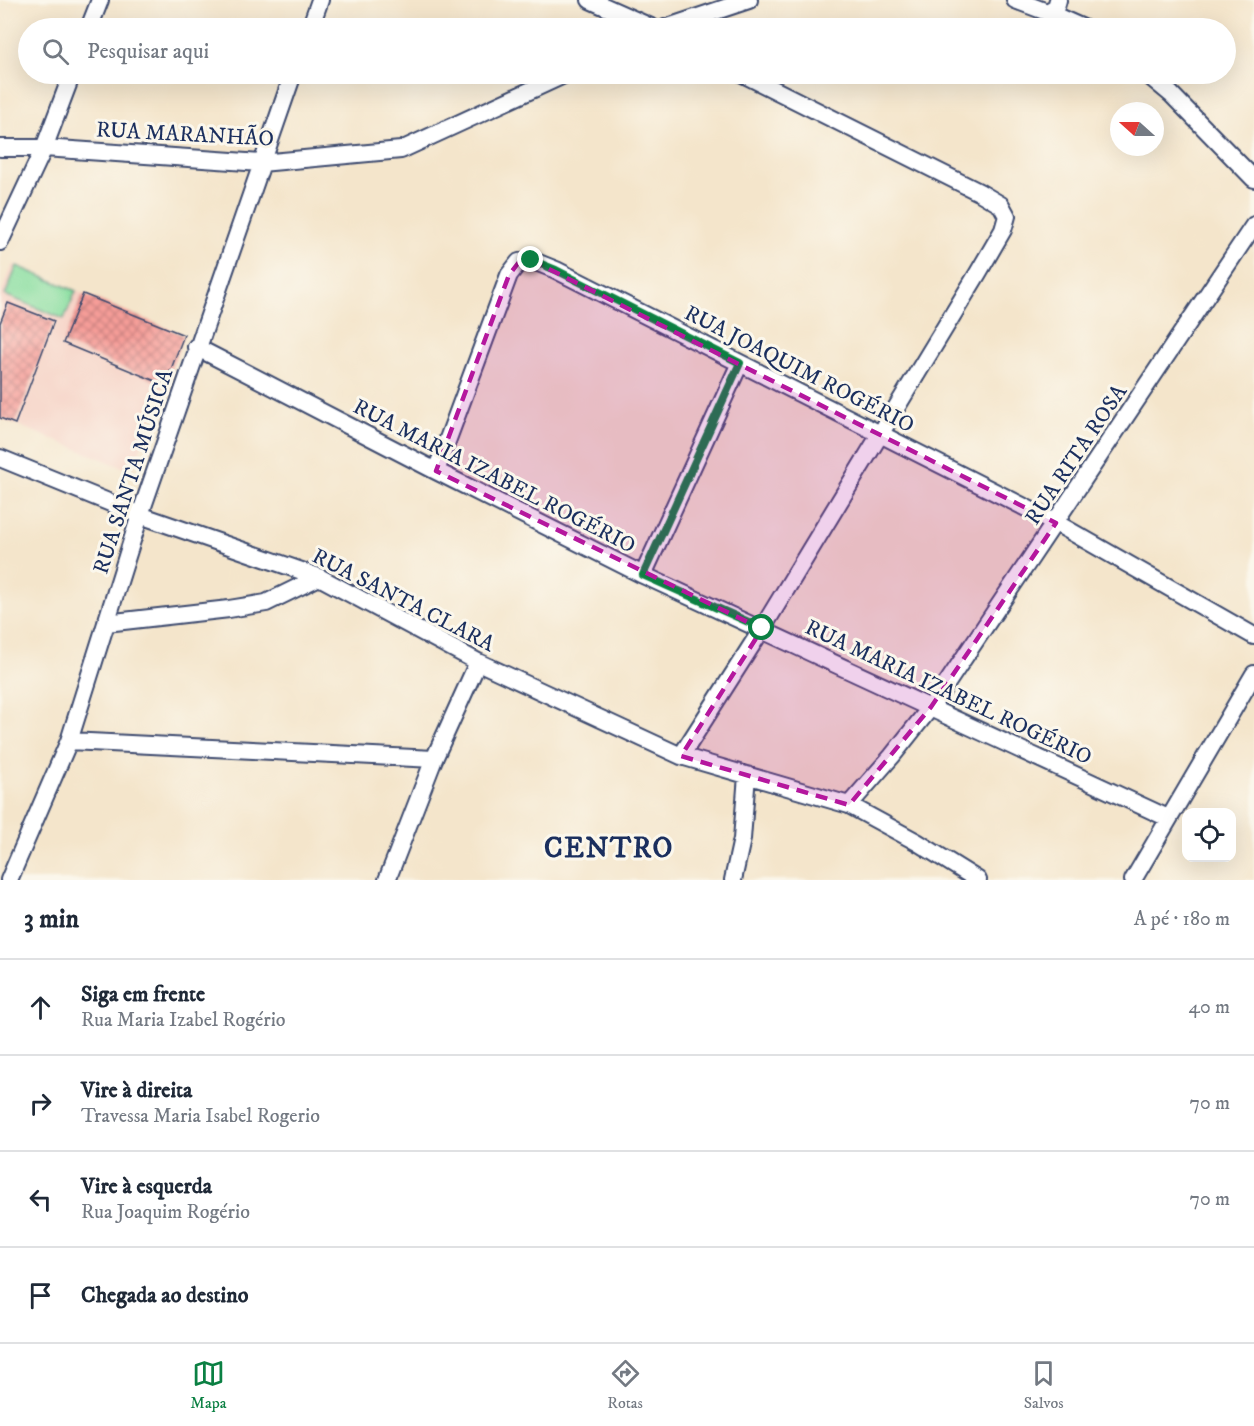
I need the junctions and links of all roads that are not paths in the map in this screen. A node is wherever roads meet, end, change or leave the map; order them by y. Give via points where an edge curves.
1 (100, 0) edge
2 (320, 0) edge
3 (590, 0) edge
4 (748, 0) edge
5 (1015, 0) edge
6 (1052, 6) edge
7 (93, 18) edge
8 (314, 18) edge
9 (630, 18) edge
10 (695, 18) edge
11 (1069, 18) edge
12 (68, 84) edge
13 (289, 84) edge
14 (544, 84) edge
15 (763, 84) edge
16 (1159, 84) edge
17 (0, 148) edge
18 (44, 148) junction
19 (261, 163) junction
20 (1254, 179) edge
21 (1254, 225) edge
22 (0, 242) edge
23 (196, 347) junction
24 (740, 363) junction
25 (880, 434) junction
26 (0, 458) edge
27 (436, 471) junction
28 (140, 515) junction
29 (1056, 523) junction
30 (643, 575) junction
31 (319, 577) junction
32 (106, 623) junction
33 (762, 628) junction
34 (1254, 636) edge
35 (478, 662) junction
36 (1254, 674) edge
37 (932, 707) junction
38 (69, 741) junction
39 (681, 756) junction
40 (434, 759) junction
41 (747, 776) junction
42 (849, 805) junction
43 (1168, 818) junction
44 (7, 874) edge
45 (387, 880) edge
46 (734, 880) edge
47 (978, 880) edge
48 (1133, 880) edge

1 - 7 street
2 - 8 street
3 - 9 street
4 - 10 street
5 - 6 street
6 - 11 street
12 - 18 street
13 - 19 street, RUA SANTA MÚSICA
14 - 19 street, RUA MARANHÃO via 401,150
15 - 25 street via 1001,205 1007,216 978,273
16 - 20 street
17 - 18 street, RUA MARANHÃO
18 - 19 street, RUA MARANHÃO
18 - 22 street
19 - 23 street, RUA SANTA MÚSICA
21 - 29 street, RUA RITA ROSA
23 - 27 street, RUA MARIA IZABEL ROGÉRIO
23 - 28 street, RUA SANTA MÚSICA
24 - 25 street, RUA JOAQUIM ROGÉRIO
24 - 27 street, RUA JOAQUIM ROGÉRIO via 556,270 531,260 519,262 509,275
24 - 30 street
25 - 29 street, RUA JOAQUIM ROGÉRIO
25 - 33 street
26 - 28 street, RUA SANTA CLARA
27 - 30 street, RUA MARIA IZABEL ROGÉRIO
28 - 31 street, RUA SANTA CLARA
28 - 32 street, RUA SANTA MÚSICA
29 - 34 street, RUA JOAQUIM ROGÉRIO
29 - 37 street, RUA RITA ROSA
30 - 33 street, RUA MARIA IZABEL ROGÉRIO
31 - 32 street via 266,603
31 - 35 street, RUA SANTA CLARA
32 - 38 street, RUA SANTA MÚSICA
33 - 37 street, RUA MARIA IZABEL ROGÉRIO
33 - 39 street
35 - 39 street, RUA SANTA CLARA
35 - 40 street
36 - 43 street
37 - 42 street, RUA RITA ROSA
37 - 43 street, RUA MARIA IZABEL ROGÉRIO
38 - 40 street
38 - 44 street, RUA SANTA MÚSICA
39 - 41 street, RUA SANTA CLARA
40 - 45 street
41 - 42 street, RUA SANTA CLARA
41 - 46 street
42 - 47 street, RUA SANTA CLARA
43 - 48 street

